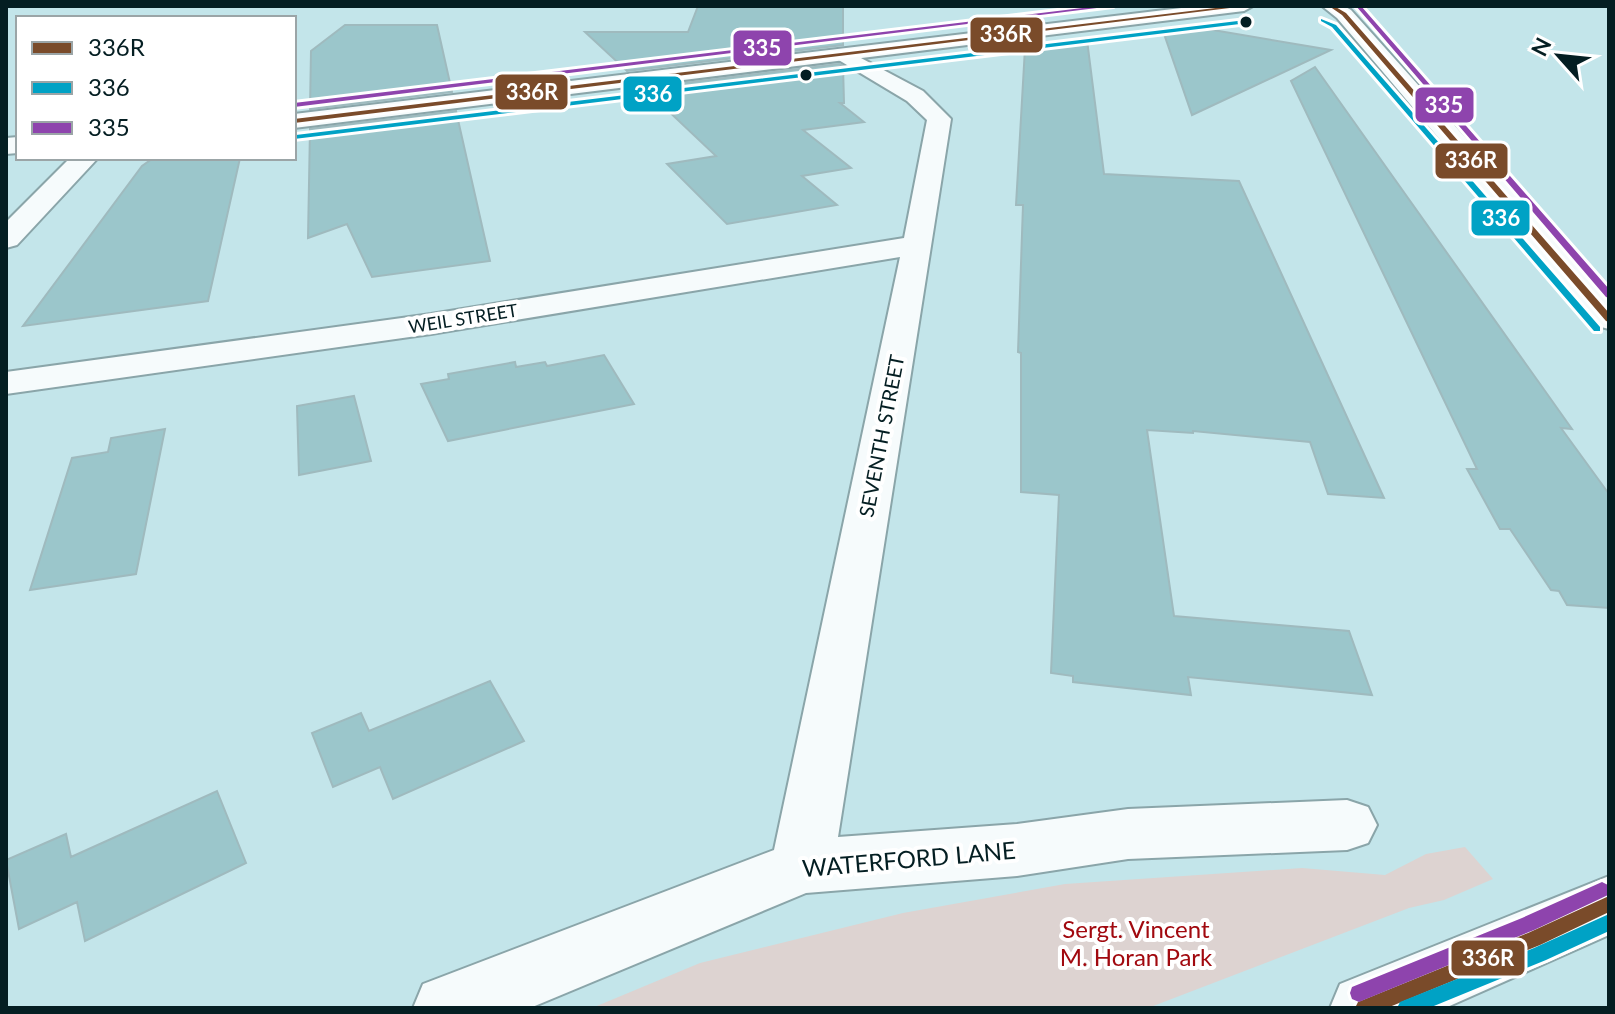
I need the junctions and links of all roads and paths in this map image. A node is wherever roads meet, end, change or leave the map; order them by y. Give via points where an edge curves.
1 (1244, 6) edge
2 (1331, 6) edge
3 (844, 55) junction
4 (296, 121) edge
5 (83, 160) edge
6 (6, 239) edge
7 (918, 245) junction
8 (1609, 319) edge
9 (6, 383) edge
10 (1347, 825) dead end
11 (802, 867) junction
12 (1609, 904) edge
13 (448, 1008) edge
14 (1365, 1008) edge

1 - 3 street
2 - 8 street via 1344,14
3 - 4 street
3 - 7 street, SEVENTH STREET via 915,96 939,119
5 - 6 street
7 - 9 street, WEIL STREET via 431,324
7 - 11 street, SEVENTH STREET
10 - 11 street, WATERFORD LANE via 1128,834 1017,850
11 - 13 street, WATERFORD LANE
12 - 14 street

